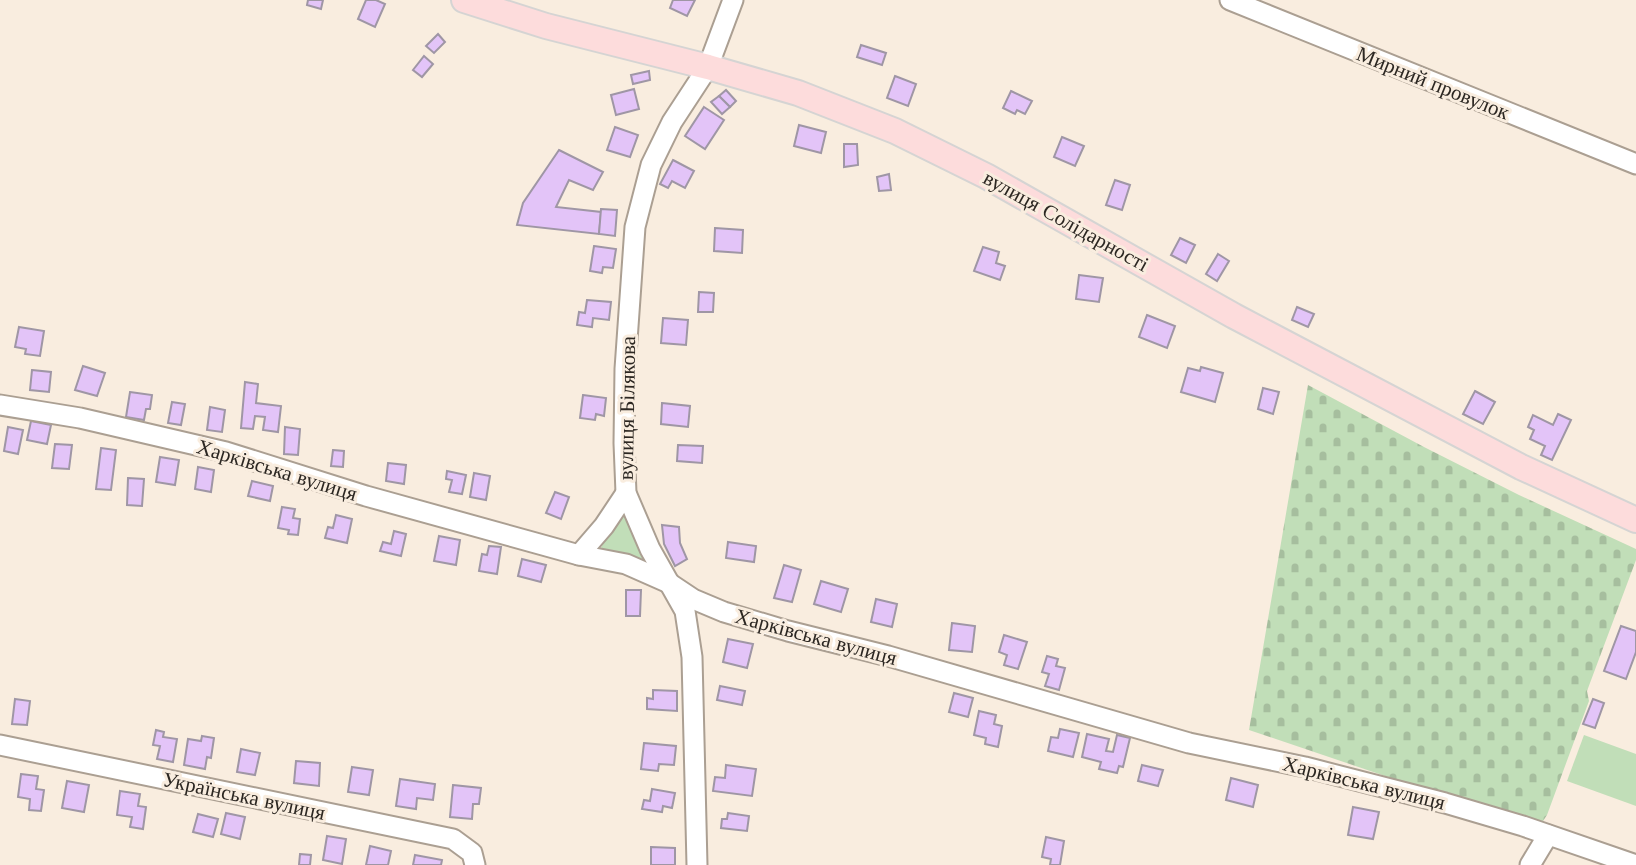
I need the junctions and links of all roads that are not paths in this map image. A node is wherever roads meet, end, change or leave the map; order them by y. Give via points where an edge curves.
1 (464, 0) edge
2 (733, 0) edge
3 (1230, 0) edge
4 (708, 67) junction
5 (1636, 164) edge
6 (0, 405) edge
7 (626, 493) junction
8 (1636, 520) edge
9 (579, 555) junction
10 (669, 583) junction
11 (0, 745) edge
12 (1548, 835) junction
13 (475, 865) edge
14 (697, 865) edge
15 (1530, 865) edge
16 (1636, 865) edge

1 - 4 main road, вулиця Солідарності
2 - 4 street, вулиця Білякова
3 - 5 street, Мирний провулок
4 - 7 street, вулиця Білякова via 671,122 651,166 635,227 625,369
4 - 8 main road, вулиця Солідарності via 798,93 895,131 1521,467
6 - 9 street, Харківська вулиця via 80,418 226,452
7 - 9 street
7 - 10 street, вулиця Білякова
9 - 10 street, Харківська вулиця via 626,564
10 - 12 street, Харківська вулиця via 724,612 788,631 1189,743 1305,767
10 - 14 street, вулиця Білякова via 685,611 692,657
11 - 13 street, Українська вулиця via 453,839 472,853
12 - 15 street
12 - 16 street, Харківська вулиця

